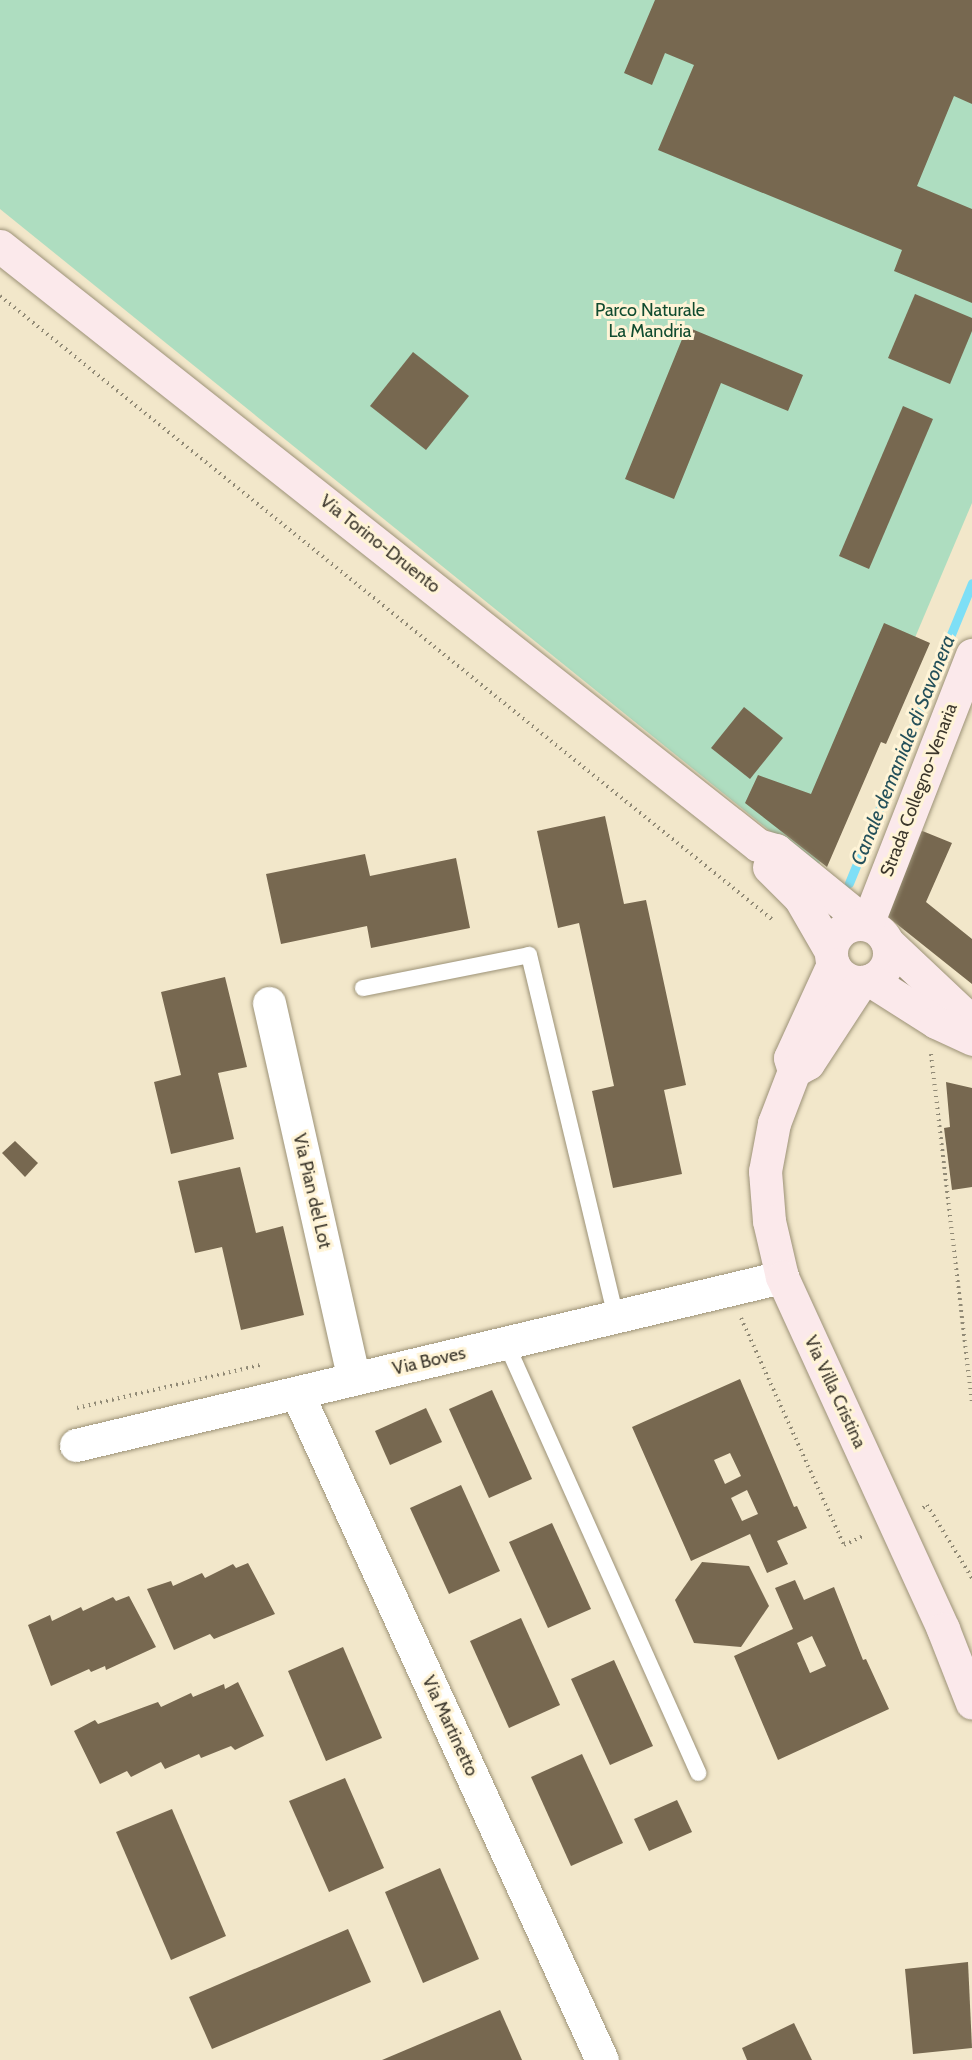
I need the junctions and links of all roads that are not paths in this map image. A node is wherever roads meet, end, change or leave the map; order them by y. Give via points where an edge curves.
1 (0, 246) edge
2 (972, 655) edge
3 (758, 844) junction
4 (877, 933) junction
5 (831, 957) junction
6 (866, 981) junction
7 (363, 988) dead end
8 (269, 1003) dead end
9 (972, 1022) edge
10 (972, 1039) edge
11 (794, 1071) junction
12 (782, 1277) junction
13 (616, 1317) junction
14 (506, 1343) junction
15 (354, 1379) junction
16 (297, 1393) junction
17 (76, 1445) dead end
18 (972, 1703) edge
19 (698, 1773) dead end
20 (602, 2060) edge

1 - 3 street, Via Torino-Druento
2 - 4 street, Strada Collegno-Venaria
3 - 4 street, Via Torino-Druento via 776,850
3 - 5 street, Via Torino-Druento via 765,863 800,898
4 - 5 street via 856,923 838,932
4 - 6 street via 889,960 885,969
4 - 9 street, Via Torino-Druento
5 - 6 street via 842,977
5 - 11 street, Via Villa Cristina via 790,1058
6 - 10 street
6 - 11 street, Via Villa Cristina via 808,1063
7 - 13 lane via 529,955
8 - 15 street, Via Pian del Lot
11 - 12 street, Via Villa Cristina via 774,1123 765,1171 769,1221
12 - 13 street, Via Boves
12 - 18 street, Via Villa Cristina via 944,1629
13 - 14 street, Via Boves
14 - 15 street, Via Boves
14 - 19 lane
15 - 16 street, Via Boves
16 - 17 street, Via Boves
16 - 20 street, Via Martinetto

